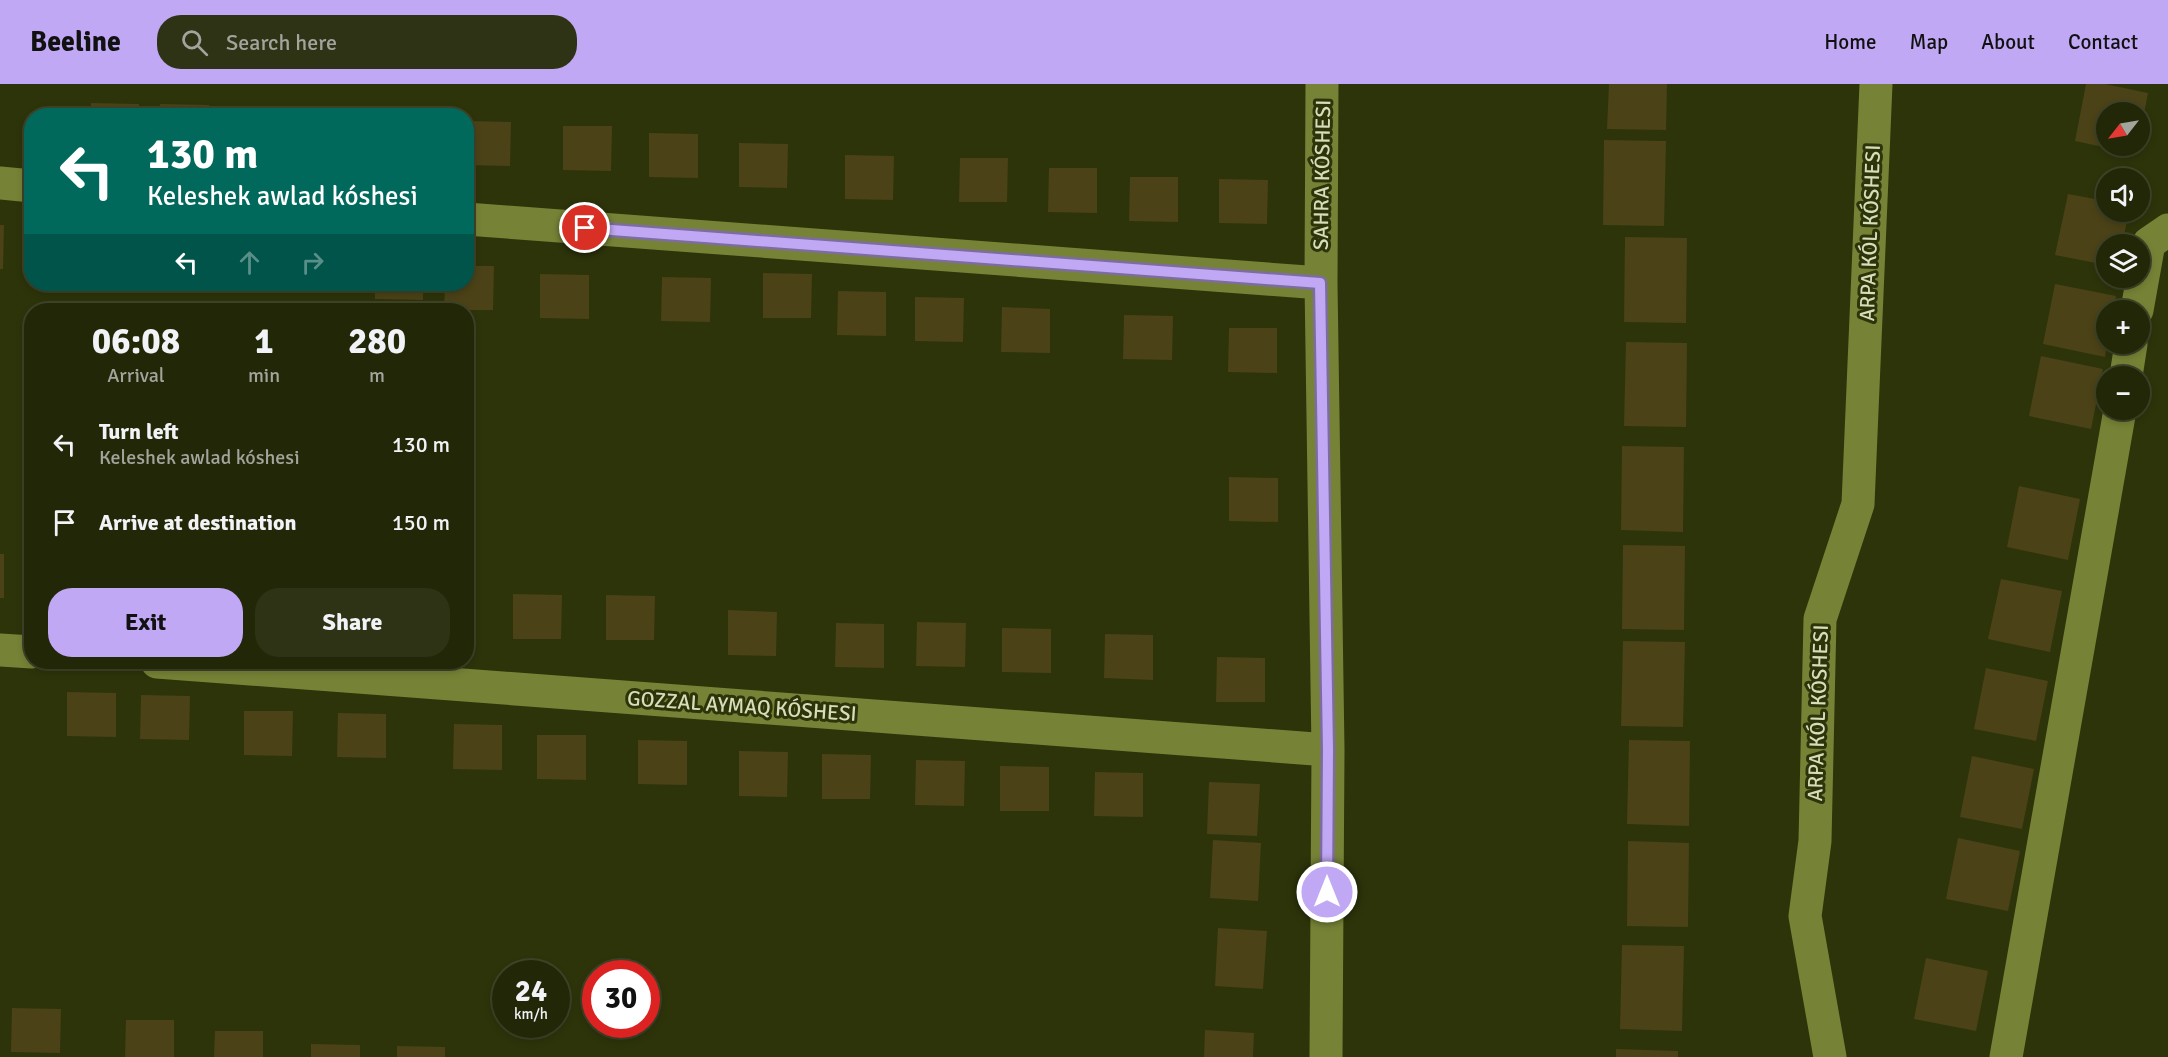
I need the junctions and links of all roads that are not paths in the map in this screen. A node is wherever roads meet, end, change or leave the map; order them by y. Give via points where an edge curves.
1 (1322, 84) edge
2 (1876, 84) edge
3 (0, 183) edge
4 (24, 185) edge
5 (474, 220) edge
6 (2168, 230) edge
7 (1320, 283) junction
8 (2139, 300) edge
9 (2118, 420) edge
10 (0, 650) edge
11 (24, 652) edge
12 (250, 669) edge
13 (1328, 750) junction
14 (1326, 1057) edge
15 (1830, 1057) edge
16 (2006, 1057) edge

1 - 7 street, SAHRA KÓSHESI
2 - 15 street, ARPA KÓL KÓSHESI via 1858,504 1820,619 1815,841 1805,916
3 - 4 street
5 - 7 street
6 - 8 street via 2149,243
7 - 13 street, SAHRA KÓSHESI
9 - 16 street
10 - 11 street
12 - 13 street, GOZZAL AYMAQ KÓSHESI
13 - 14 street, SAHRA KÓSHESI

